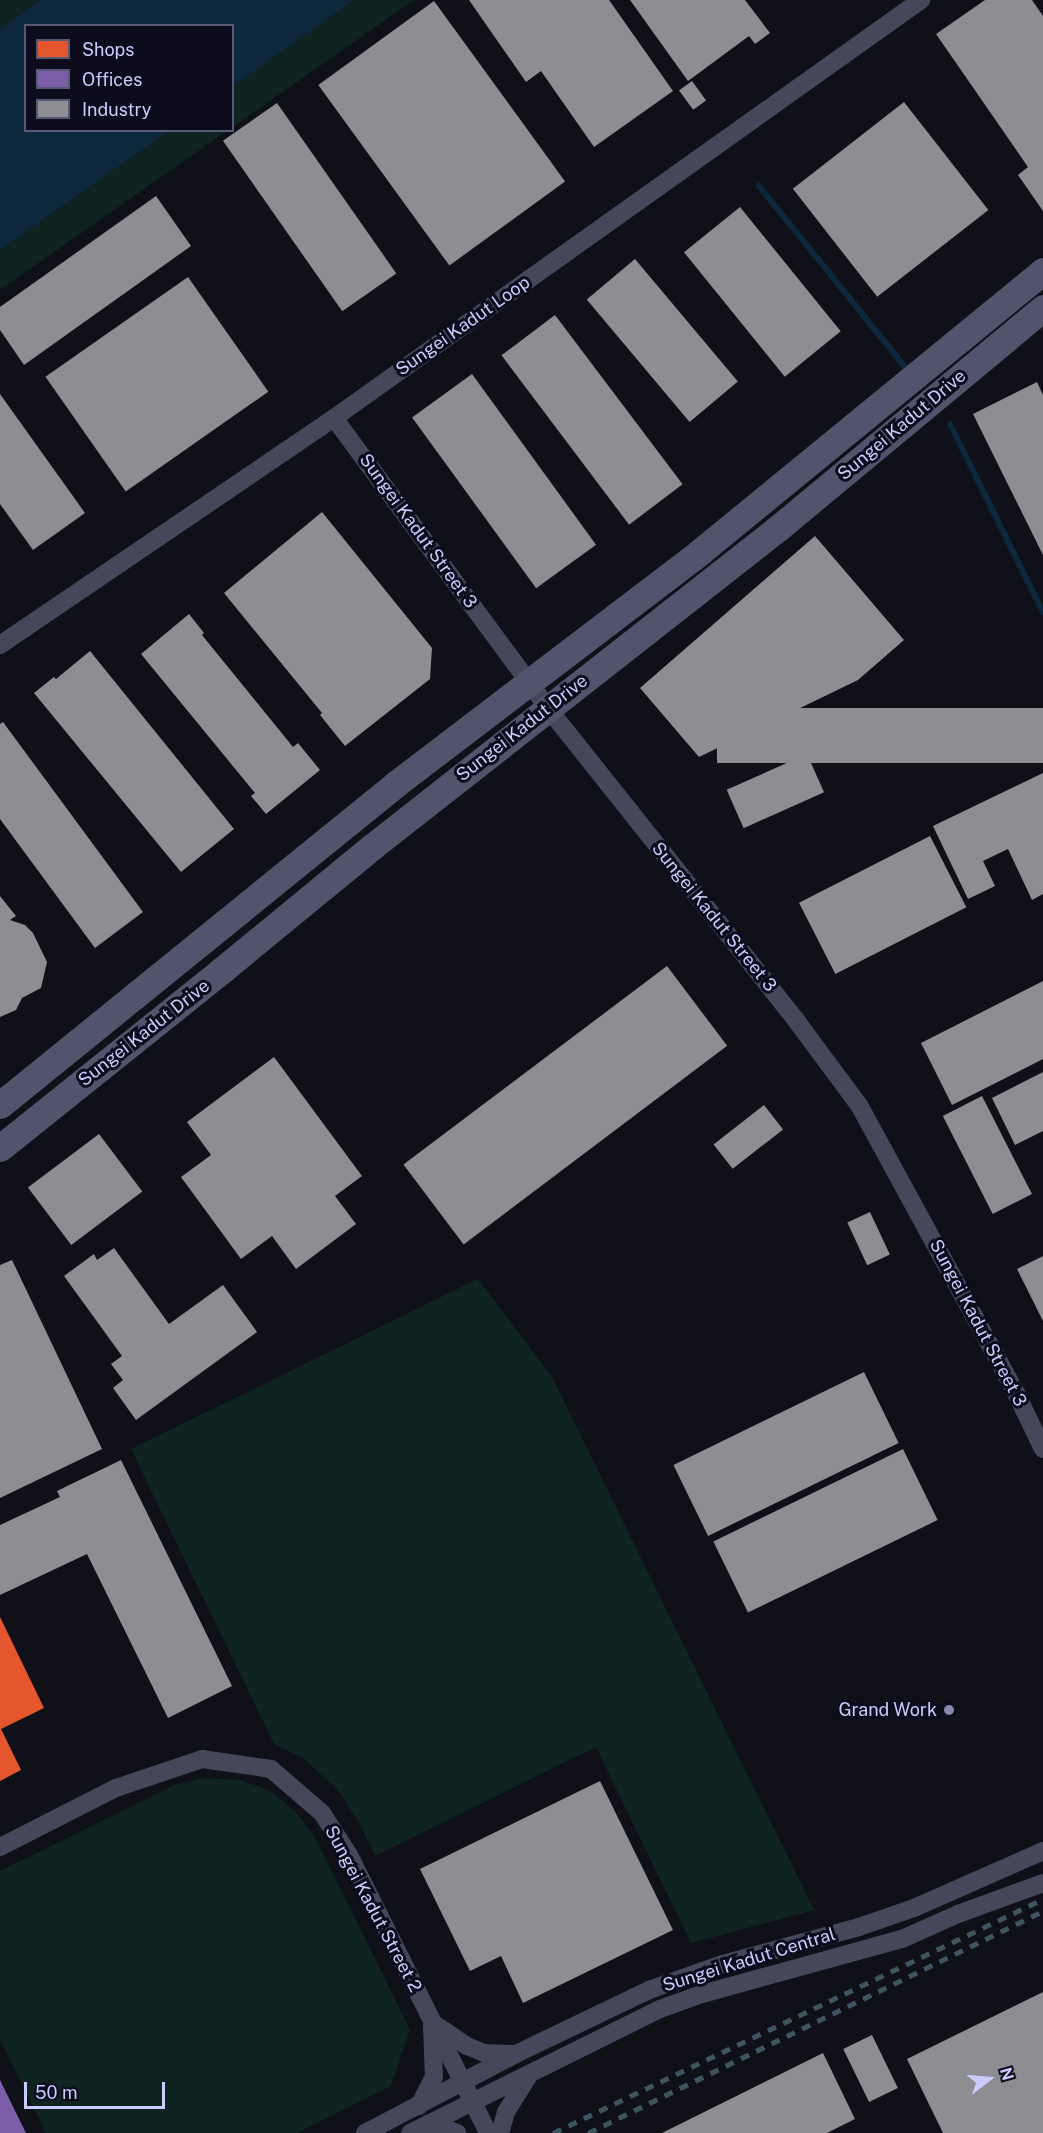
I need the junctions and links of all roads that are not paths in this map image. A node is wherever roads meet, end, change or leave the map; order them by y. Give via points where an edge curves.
1 (921, 0) edge
2 (1043, 271) edge
3 (1043, 308) edge
4 (334, 418) junction
5 (0, 645) edge
6 (529, 684) junction
7 (547, 707) junction
8 (0, 1105) edge
9 (0, 1148) edge
10 (1043, 1449) edge
11 (0, 1847) edge
12 (1043, 1851) edge
13 (1043, 1883) edge
14 (432, 2022) junction
15 (516, 2054) junction
16 (529, 2075) junction
17 (463, 2082) junction
18 (473, 2101) junction
19 (419, 2106) junction
20 (430, 2123) junction
21 (365, 2133) edge
22 (410, 2133) edge
23 (457, 2133) edge
24 (488, 2133) edge
25 (500, 2133) edge

1 - 4 street, Sungei Kadut Loop
2 - 6 main road, Sungei Kadut Drive via 701,551
3 - 7 main road, Sungei Kadut Drive via 777,529
4 - 5 street, Sungei Kadut Loop
4 - 6 street, Sungei Kadut Street 3
6 - 7 street, Sungei Kadut Street 3
6 - 8 main road, Sungei Kadut Drive via 379,798
7 - 9 main road, Sungei Kadut Drive
7 - 10 street, Sungei Kadut Street 3 via 859,1105
11 - 14 street, Sungei Kadut Street 2 via 116,1788 202,1759 271,1769 322,1813 344,1847
12 - 15 street, Sungei Kadut Central via 903,1912 723,1964 649,1990
13 - 16 street, Sungei Kadut Central via 902,1939 670,2005
14 - 15 street via 484,2053
14 - 17 street, Sungei Kadut Street 2
14 - 19 street via 434,2077
15 - 17 street, Sungei Kadut Central
16 - 18 street, Sungei Kadut Central
16 - 25 street via 506,2112
17 - 18 street, Sungei Kadut Street 2
17 - 19 street, Sungei Kadut Central
18 - 20 street, Sungei Kadut Central
18 - 24 street, Sungei Kadut Street 2
19 - 21 street, Sungei Kadut Central
20 - 22 street, Sungei Kadut Central
20 - 23 street

